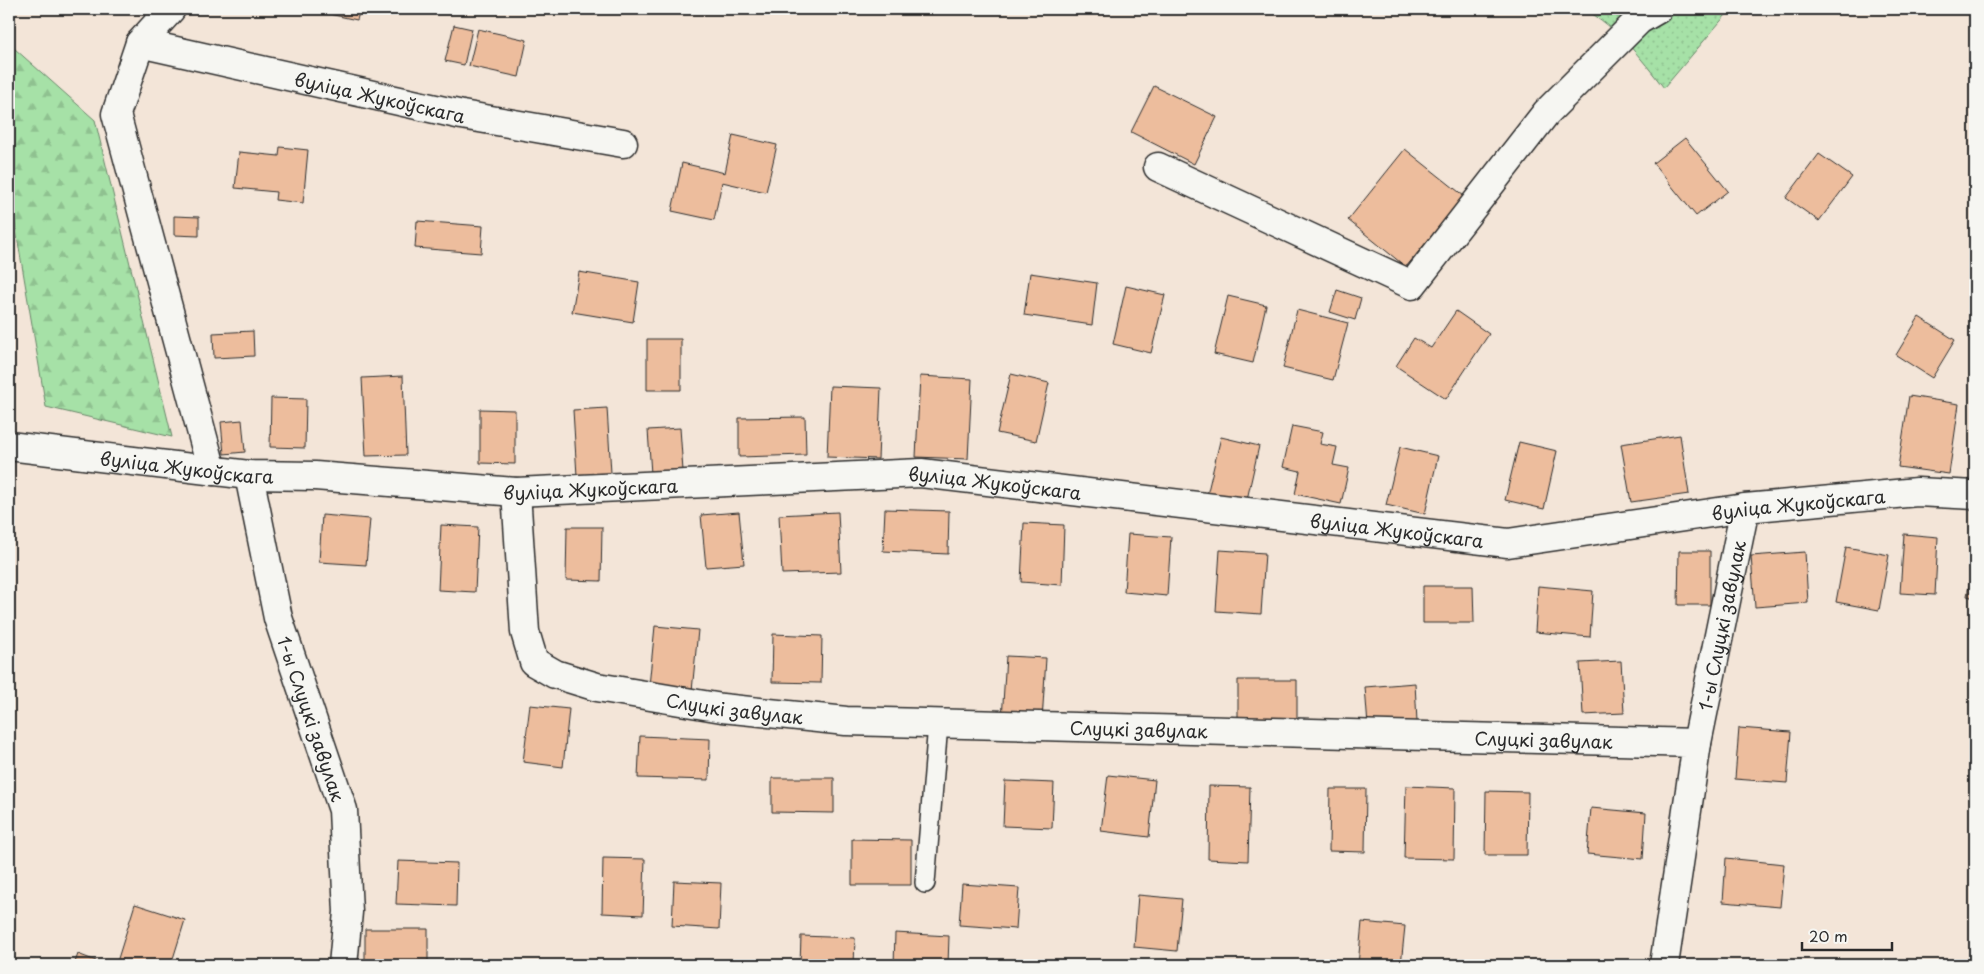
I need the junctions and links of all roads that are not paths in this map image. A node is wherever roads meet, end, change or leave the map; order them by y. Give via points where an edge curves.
1 (171, 9) edge
2 (1658, 9) edge
3 (140, 43) junction
4 (623, 142) dead end
5 (1158, 167) dead end
6 (9, 446) edge
7 (212, 471) junction
8 (249, 475) junction
9 (516, 492) junction
10 (1975, 495) edge
11 (1745, 508) junction
12 (938, 724) junction
13 (1697, 743) junction
14 (925, 884) dead end
15 (342, 965) edge
16 (1664, 965) edge

1 - 3 street
2 - 5 street via 1639,20 1546,113 1412,285
3 - 4 street, вуліца Жукоўскага via 462,115
3 - 7 street via 116,114
6 - 7 street, вуліца Жукоўскага
7 - 8 street, вуліца Жукоўскага
8 - 9 street, вуліца Жукоўскага via 314,476
8 - 15 street, 1-ы Слуцкі завулак via 278,618 343,810 348,912
9 - 11 street, вуліца Жукоўскага via 921,473 1508,543
9 - 12 street, Слуцкі завулак via 525,632 534,662 554,674 597,687 722,708 846,721
10 - 11 street, вуліца Жукоўскага via 1917,492
11 - 13 street, 1-ы Слуцкі завулак
12 - 13 street, Слуцкі завулак
12 - 14 lane
13 - 16 street

